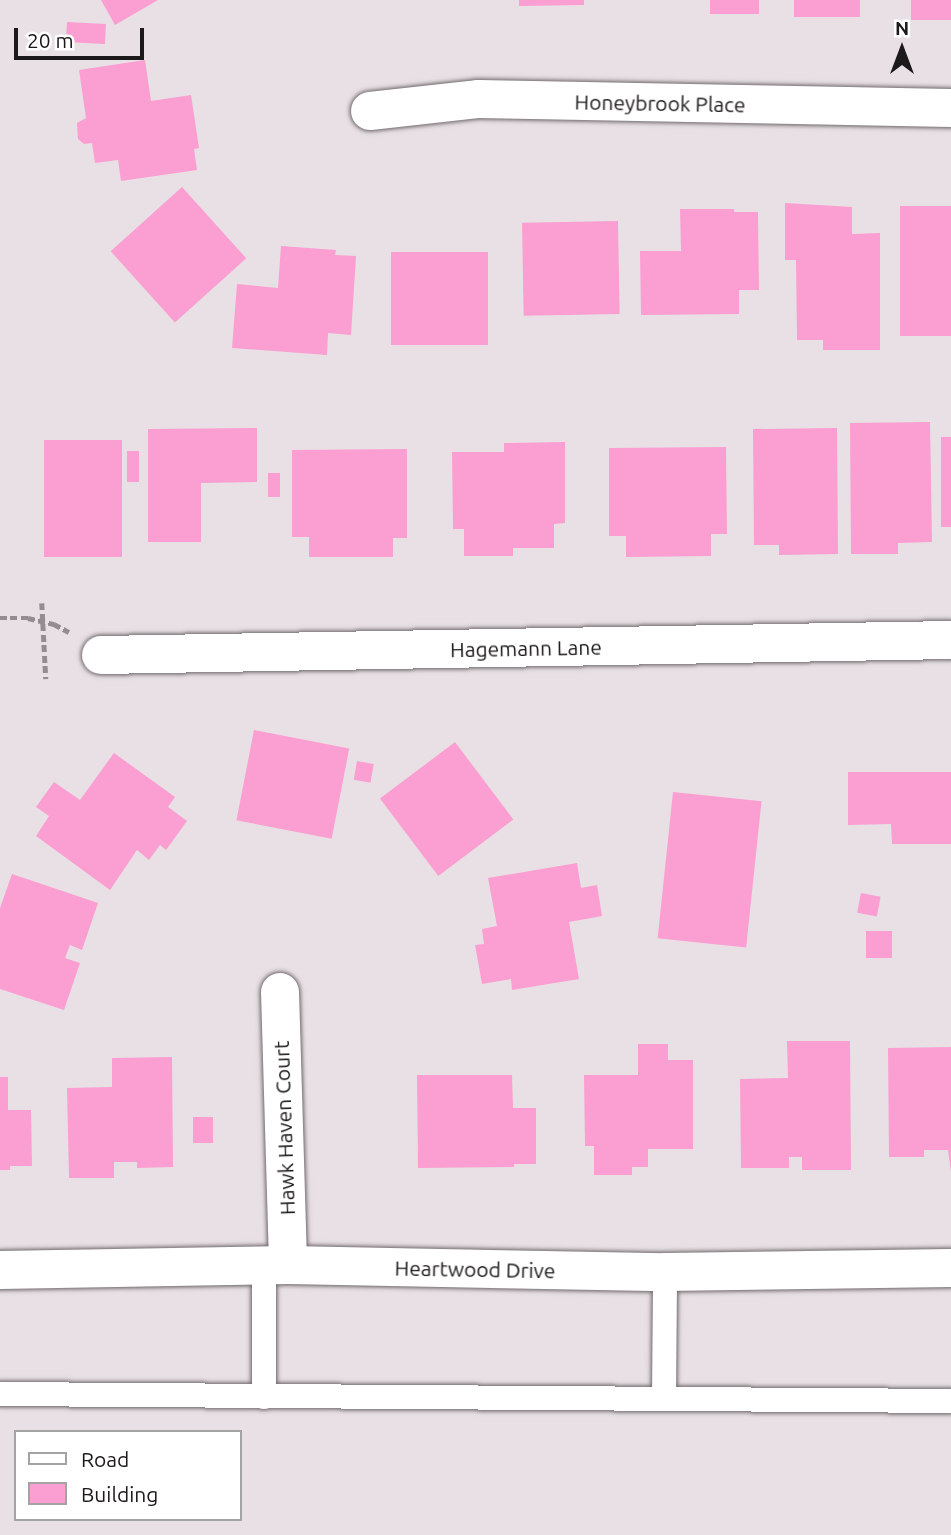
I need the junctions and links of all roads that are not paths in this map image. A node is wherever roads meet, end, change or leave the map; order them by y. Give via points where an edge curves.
1 (951, 108) edge
2 (370, 111) dead end
3 (951, 640) edge
4 (101, 655) road end
5 (281, 992) dead end
6 (276, 1266) junction
7 (951, 1268) edge
8 (0, 1270) edge
9 (665, 1272) junction
10 (0, 1394) edge
11 (264, 1397) junction
12 (664, 1397) junction
13 (951, 1401) edge

1 - 2 street, Honeybrook Place via 479,99
3 - 4 street, Hagemann Lane
5 - 6 street, Hawk Haven Court
6 - 8 street, Heartwood Drive
6 - 9 street, Heartwood Drive
6 - 11 lane
7 - 9 street, Heartwood Drive
9 - 12 lane
10 - 11 lane
11 - 12 lane
12 - 13 lane

